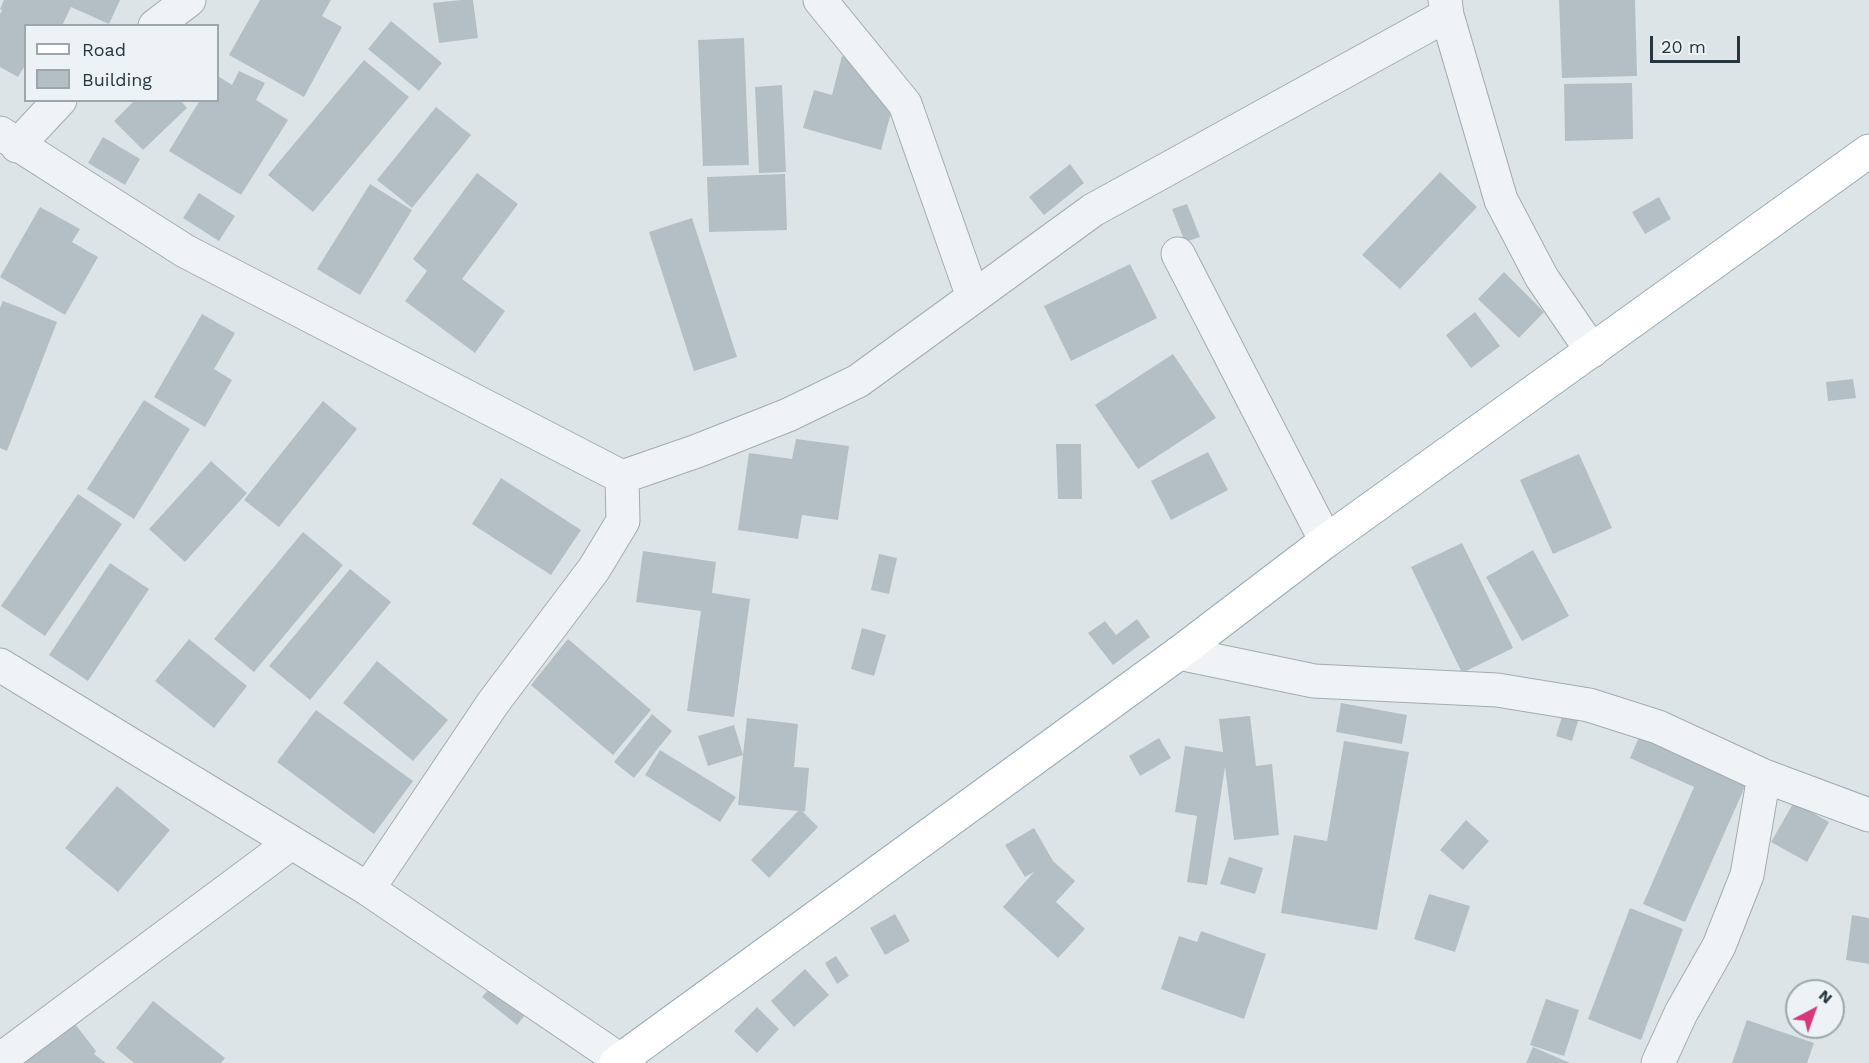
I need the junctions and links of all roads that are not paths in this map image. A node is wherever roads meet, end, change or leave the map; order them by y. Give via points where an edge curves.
1 (189, 0) edge
2 (820, 0) edge
3 (1446, 8) edge
4 (158, 24) edge
5 (57, 102) edge
6 (8, 139) edge
7 (1869, 151) edge
8 (1178, 254) dead end
9 (973, 297) junction
10 (1592, 351) junction
11 (622, 477) junction
12 (1326, 541) junction
13 (1179, 653) junction
14 (0, 665) edge
15 (1764, 776) junction
16 (1869, 815) edge
17 (291, 843) junction
18 (368, 889) junction
19 (0, 1057) edge
20 (622, 1062) edge
21 (1658, 1063) edge

1 - 4 street
2 - 9 street via 905,104
3 - 9 street via 1093,210
3 - 10 street via 1501,200 1542,278
5 - 6 street
6 - 11 street via 185,251
7 - 10 main road
8 - 12 street
9 - 11 street via 858,381 788,415
10 - 12 main road
11 - 18 street via 623,520 594,569 493,703
12 - 13 main road
13 - 15 street via 1314,681 1497,690 1589,705 1658,727
13 - 20 main road
14 - 17 street
15 - 16 street
15 - 21 street via 1747,875 1719,946 1680,1013
17 - 18 street
17 - 19 street
18 - 20 street

